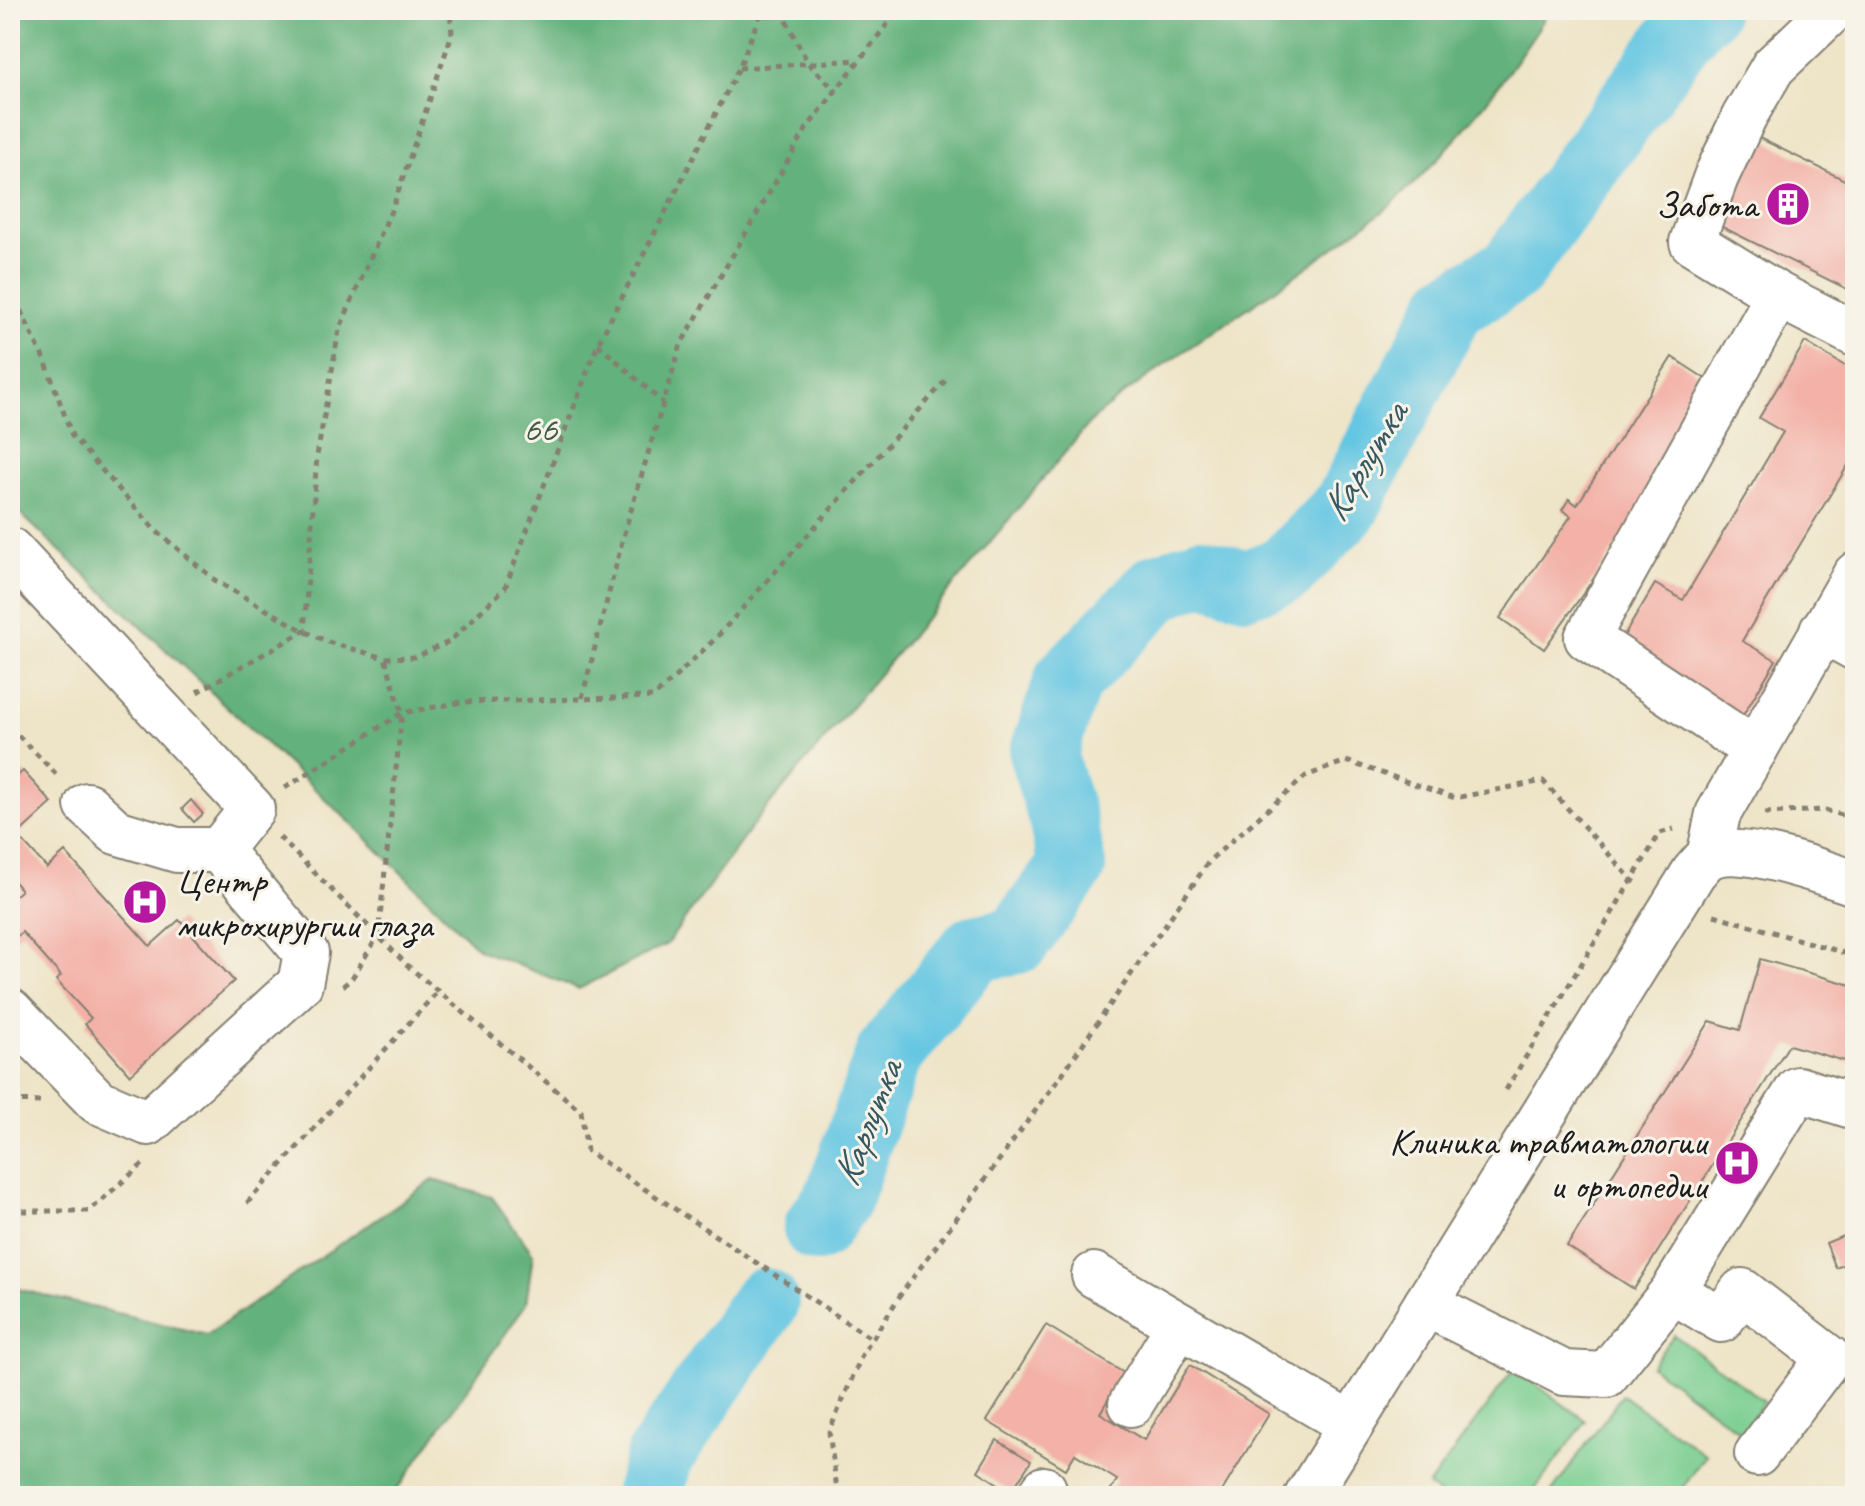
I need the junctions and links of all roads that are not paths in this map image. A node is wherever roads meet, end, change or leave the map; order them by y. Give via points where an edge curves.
1 (1833, 10) edge
2 (1778, 295) junction
3 (1855, 334) edge
4 (10, 550) edge
5 (1855, 575) edge
6 (1838, 639) edge
7 (1755, 750) junction
8 (87, 805) road end
9 (219, 850) junction
10 (1709, 857) junction
11 (1855, 883) edge
12 (10, 1011) edge
13 (1855, 1107) edge
14 (1094, 1275) dead end
15 (1673, 1291) junction
16 (1426, 1304) junction
17 (1179, 1325) junction
18 (1131, 1404) dead end
19 (1351, 1425) junction
20 (1757, 1454) dead end
21 (1307, 1496) edge

1 - 2 main road via 1773,67 1716,177 1692,242
2 - 3 main road
2 - 7 main road via 1587,638
4 - 9 main road via 252,809
5 - 6 main road
6 - 7 main road
7 - 10 main road via 1718,814
8 - 9 main road via 116,832 177,850
9 - 12 main road via 306,953 300,984 148,1123 97,1101
10 - 11 main road via 1740,853 1780,860
10 - 16 main road via 1694,872
13 - 15 main road via 1798,1089
14 - 17 main road
15 - 16 main road via 1606,1375 1564,1373
15 - 20 main road via 1721,1320 1742,1291 1829,1358
16 - 19 main road
17 - 18 main road
17 - 19 main road
19 - 21 main road

